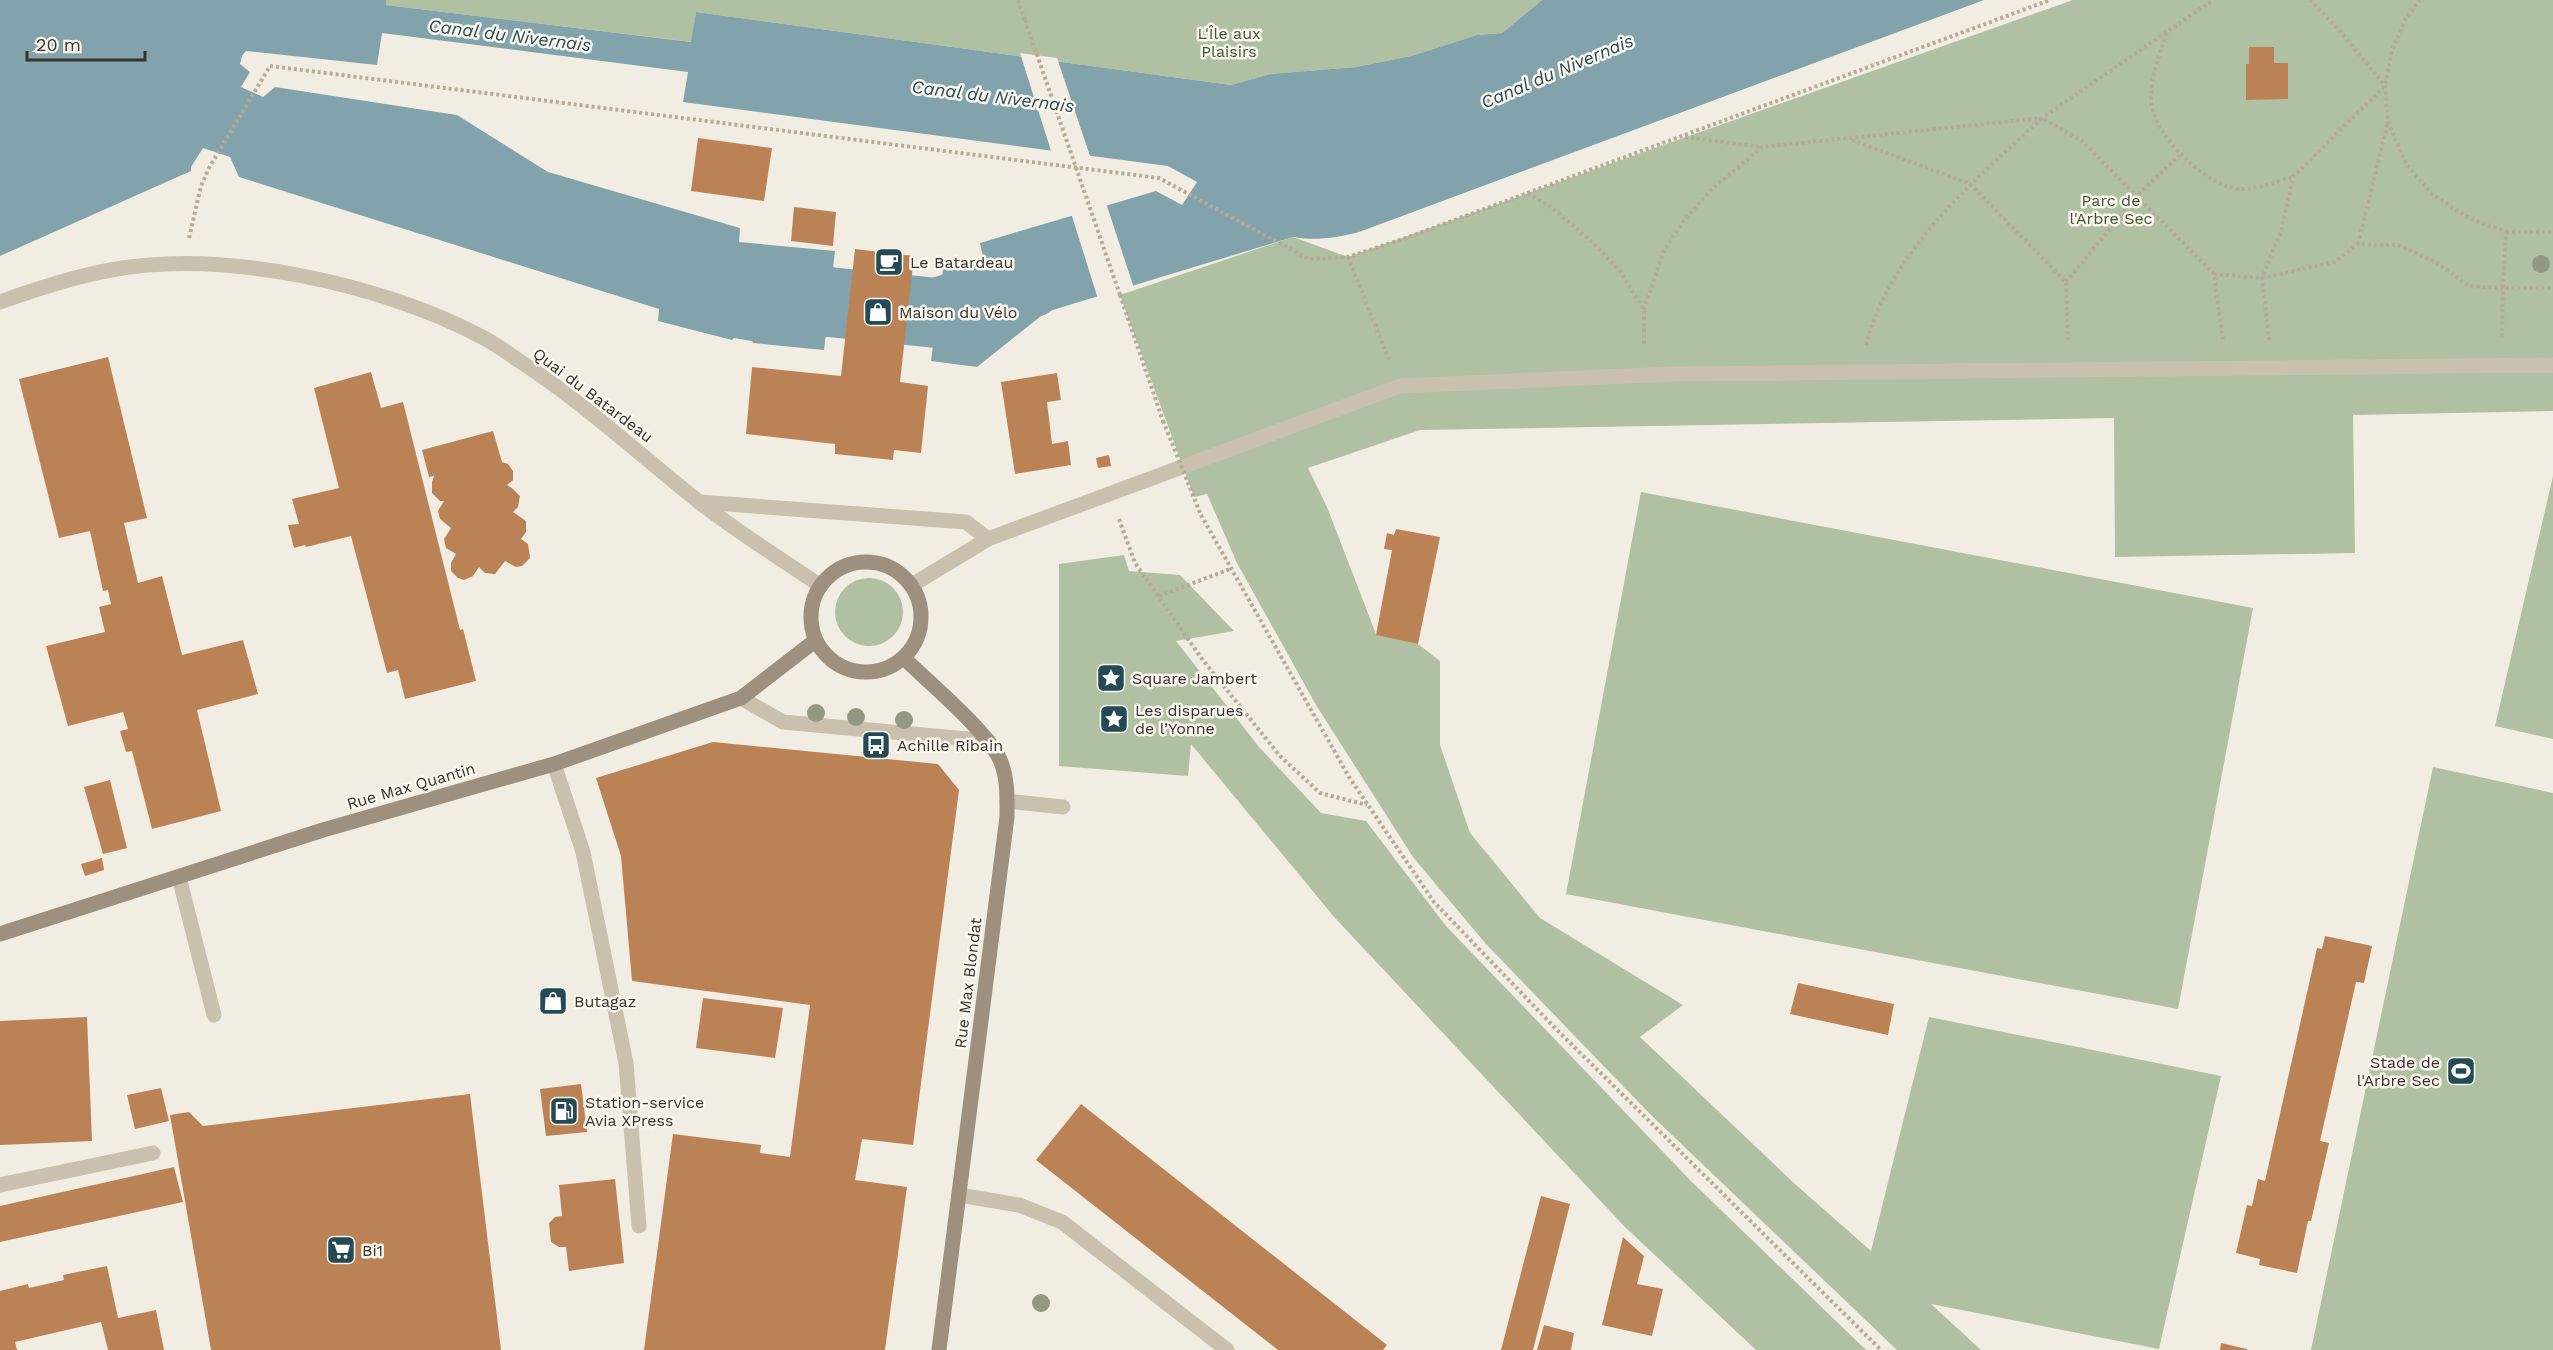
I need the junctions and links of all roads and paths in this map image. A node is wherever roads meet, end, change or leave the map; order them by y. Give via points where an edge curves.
1 (1018, 0) edge
2 (2050, 0) edge
3 (2213, 0) edge
4 (2310, 0) edge
5 (2420, 0) edge
6 (2167, 32) junction
7 (2385, 86) junction
8 (2042, 118) junction
9 (2388, 122) junction
10 (1683, 136) junction
11 (1849, 138) junction
12 (1762, 147) junction
13 (2180, 155) junction
14 (2293, 177) junction
15 (1970, 184) junction
16 (1528, 193) junction
17 (2137, 196) junction
18 (2506, 232) junction
19 (2553, 232) edge
20 (2358, 244) junction
21 (1348, 257) junction
22 (183, 263) junction
23 (2214, 274) junction
24 (2262, 278) junction
25 (2066, 282) junction
26 (2503, 288) junction
27 (2553, 288) edge
28 (0, 302) edge
29 (1644, 310) junction
30 (2553, 364) edge
31 (2501, 365) junction
32 (2268, 367) junction
33 (2224, 368) junction
34 (2069, 369) junction
35 (1859, 371) junction
36 (1644, 375) junction
37 (1400, 386) junction
38 (1106, 496) junction
39 (700, 502) junction
40 (988, 539) junction
41 (1230, 569) junction
42 (912, 585) junction
43 (821, 586) junction
44 (1159, 596) junction
45 (816, 640) junction
46 (904, 658) junction
47 (741, 698) junction
48 (989, 741) junction
49 (554, 764) junction
50 (1007, 801) junction
51 (1368, 806) junction
52 (1062, 807) dead end
53 (179, 877) junction
54 (0, 934) edge
55 (214, 1015) dead end
56 (153, 1153) dead end
57 (0, 1185) edge
58 (959, 1195) junction
59 (639, 1226) dead end
60 (939, 1350) edge
61 (1227, 1350) edge
62 (1881, 1350) edge

1 - 41 path, bridge via 1163,421 1201,514
2 - 10 path
3 - 6 path
4 - 7 path
5 - 7 path via 2406,18 2392,50
6 - 8 path
6 - 13 path via 2152,75 2151,103
7 - 9 path
7 - 14 path
8 - 11 path
8 - 15 path
8 - 17 path via 2082,141
9 - 18 path via 2406,164 2432,194 2467,217
9 - 20 path
10 - 12 path
10 - 16 path
11 - 12 path
11 - 15 path
12 - 29 path via 1684,219 1663,252
13 - 14 path via 2208,178 2235,189
13 - 17 path
14 - 24 path via 2282,228
15 - 25 path
15 - 35 path via 1914,250 1888,288 1870,328
16 - 21 path
16 - 29 path via 1593,243 1620,272
17 - 23 path
17 - 25 path
18 - 19 path
18 - 26 path
20 - 24 path via 2334,262
20 - 26 path via 2398,245 2436,262 2469,286
21 - 22 path via 1309,259 1159,178 270,66 201,186
21 - 37 path
22 - 28 street, Quai du Batardeau via 112,269 52,283
22 - 39 street, Quai du Batardeau via 261,270 343,284 417,308 484,338 553,383
23 - 24 path
23 - 33 path
24 - 32 path via 2269,328
25 - 34 path
26 - 27 path
26 - 31 path
29 - 36 path
30 - 31 street
31 - 32 street
32 - 33 street
33 - 34 street
34 - 35 street
35 - 36 street
36 - 37 street
37 - 38 street
38 - 40 street
38 - 44 path via 1136,563
39 - 40 street via 966,522
39 - 43 street, Quai du Batardeau
40 - 42 street
41 - 44 path
41 - 51 path
42 - 43 street via 883,564 866,562 833,573
42 - 46 street via 919,599 921,623 914,645
43 - 45 street via 813,603 811,622
44 - 51 path via 1202,659 1280,756 1320,793
45 - 46 street via 826,655 855,671 873,672
45 - 47 street, Rue Max Quantin
46 - 48 street, Rue Max Blondat
47 - 48 street via 783,722
47 - 49 street, Rue Max Quantin
48 - 50 street, Rue Max Blondat via 1001,761
49 - 53 street, Rue Max Quantin via 323,830
49 - 59 street via 583,852 626,1063
50 - 52 street
50 - 58 street, Rue Max Blondat
51 - 62 path via 1434,902 1555,1028
53 - 54 street, Rue Max Quantin
53 - 55 street
56 - 57 street
58 - 60 street, Rue Max Blondat
58 - 61 street via 1020,1204 1062,1222

